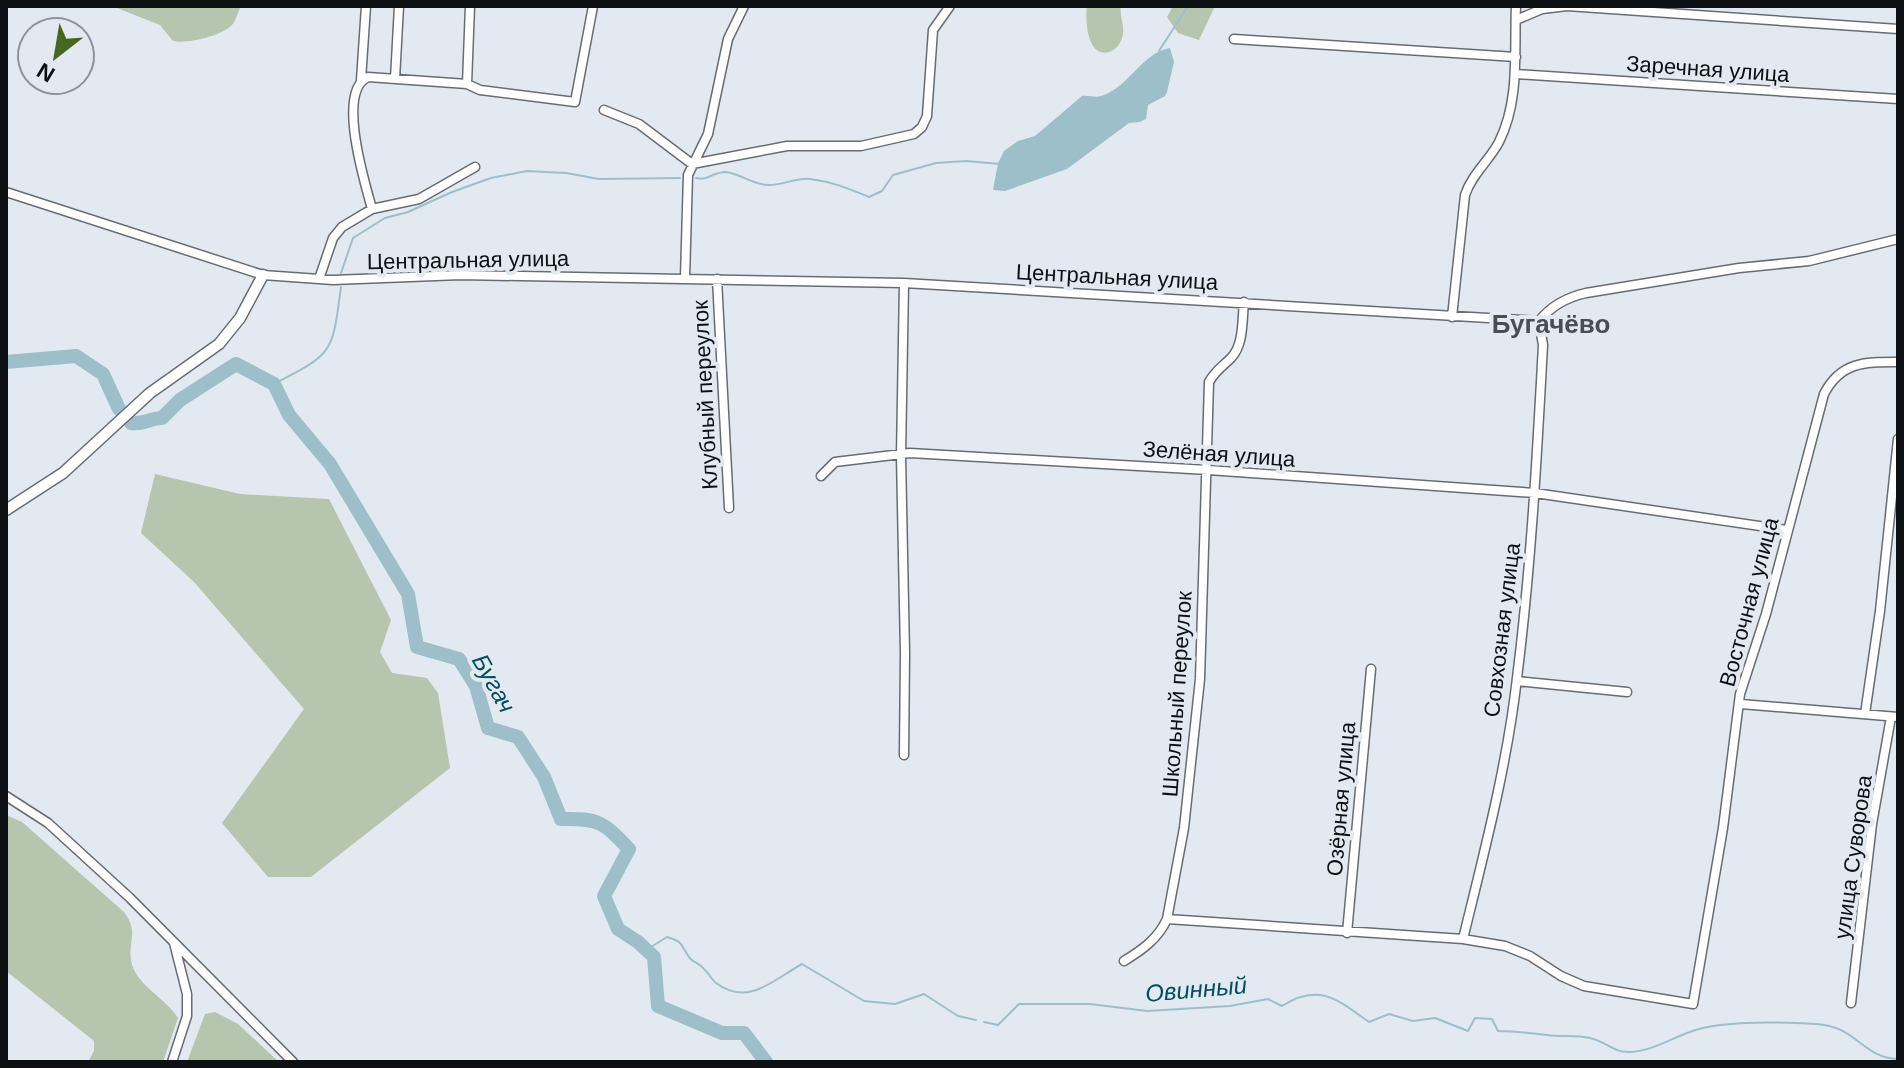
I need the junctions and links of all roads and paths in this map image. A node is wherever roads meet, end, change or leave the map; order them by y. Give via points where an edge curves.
1 (366, 6) edge
2 (399, 6) edge
3 (470, 6) edge
4 (593, 6) edge
5 (744, 6) edge
6 (950, 6) edge
7 (1516, 6) edge
8 (1516, 20) junction
9 (1898, 29) edge
10 (1234, 39) dead end
11 (1516, 57) junction
12 (1516, 74) junction
13 (395, 79) junction
14 (361, 80) junction
15 (467, 84) junction
16 (1898, 99) edge
17 (604, 110) dead end
18 (692, 164) junction
19 (475, 167) dead end
20 (6, 192) edge
21 (372, 209) junction
22 (1898, 239) edge
23 (263, 275) junction
24 (685, 278) junction
25 (319, 279) junction
26 (717, 279) junction
27 (904, 283) junction
28 (1244, 302) junction
29 (1452, 317) junction
30 (1539, 321) junction
31 (1898, 362) edge
32 (1898, 439) edge
33 (901, 456) junction
34 (1208, 470) junction
35 (821, 476) dead end
36 (1535, 493) junction
37 (729, 508) dead end
38 (6, 510) edge
39 (1787, 530) junction
40 (1371, 669) dead end
41 (1517, 681) junction
42 (1627, 692) dead end
43 (1741, 704) junction
44 (1865, 714) junction
45 (1895, 717) edge
46 (904, 755) dead end
47 (6, 796) edge
48 (1167, 919) junction
49 (1347, 933) junction
50 (1463, 939) junction
51 (174, 943) junction
52 (1124, 961) dead end
53 (1851, 1003) dead end
54 (172, 1062) edge
55 (293, 1062) edge

1 - 14 street
2 - 13 street
3 - 15 street
4 - 15 street via 575,102
5 - 18 street via 728,39 708,134
6 - 18 street via 933,30 927,116 914,134 861,146 787,146
7 - 8 street
8 - 9 street via 1567,6
8 - 11 street
10 - 11 street
11 - 12 street
12 - 16 street, Заречная улица
12 - 29 street via 1503,133 1465,195
13 - 14 street
13 - 15 street
14 - 21 street via 353,135
17 - 18 street via 639,124
18 - 24 street
19 - 21 street, Центральная улица via 419,199
20 - 23 street, Центральная улица
21 - 25 street, Центральная улица via 337,232
22 - 30 street via 1809,261 1586,293 1569,297
23 - 25 street, Центральная улица
23 - 38 street via 219,344 150,393 63,473
24 - 25 street, Центральная улица
24 - 26 street, Центральная улица
26 - 27 street, Центральная улица
26 - 37 street, Клубный переулок
27 - 28 street, Центральная улица
27 - 33 street
28 - 29 street, Центральная улица
28 - 34 street, Школьный переулок via 1240,344 1209,382
29 - 30 street, Центральная улица
30 - 36 street, Совхозная улица via 1543,345
31 - 39 street, Восточная улица via 1854,364 1828,386
32 - 44 street
33 - 34 street, Зелёная улица
33 - 35 street, Зелёная улица via 835,462
33 - 46 street
34 - 36 street, Зелёная улица
34 - 48 street, Школьный переулок via 1195,741
36 - 39 street, Зелёная улица
36 - 41 street, Совхозная улица
39 - 43 street, Восточная улица
40 - 49 street, Озёрная улица
41 - 42 street
41 - 50 street, Совхозная улица via 1488,840
43 - 44 street
43 - 50 street, Восточная улица via 1693,1004 1584,986 1522,952
44 - 45 street
45 - 53 street, улица Суворова via 1872,824
47 - 51 street via 48,823
48 - 49 street
48 - 52 street via 1143,950
49 - 50 street
51 - 54 street via 187,1016
51 - 55 street

